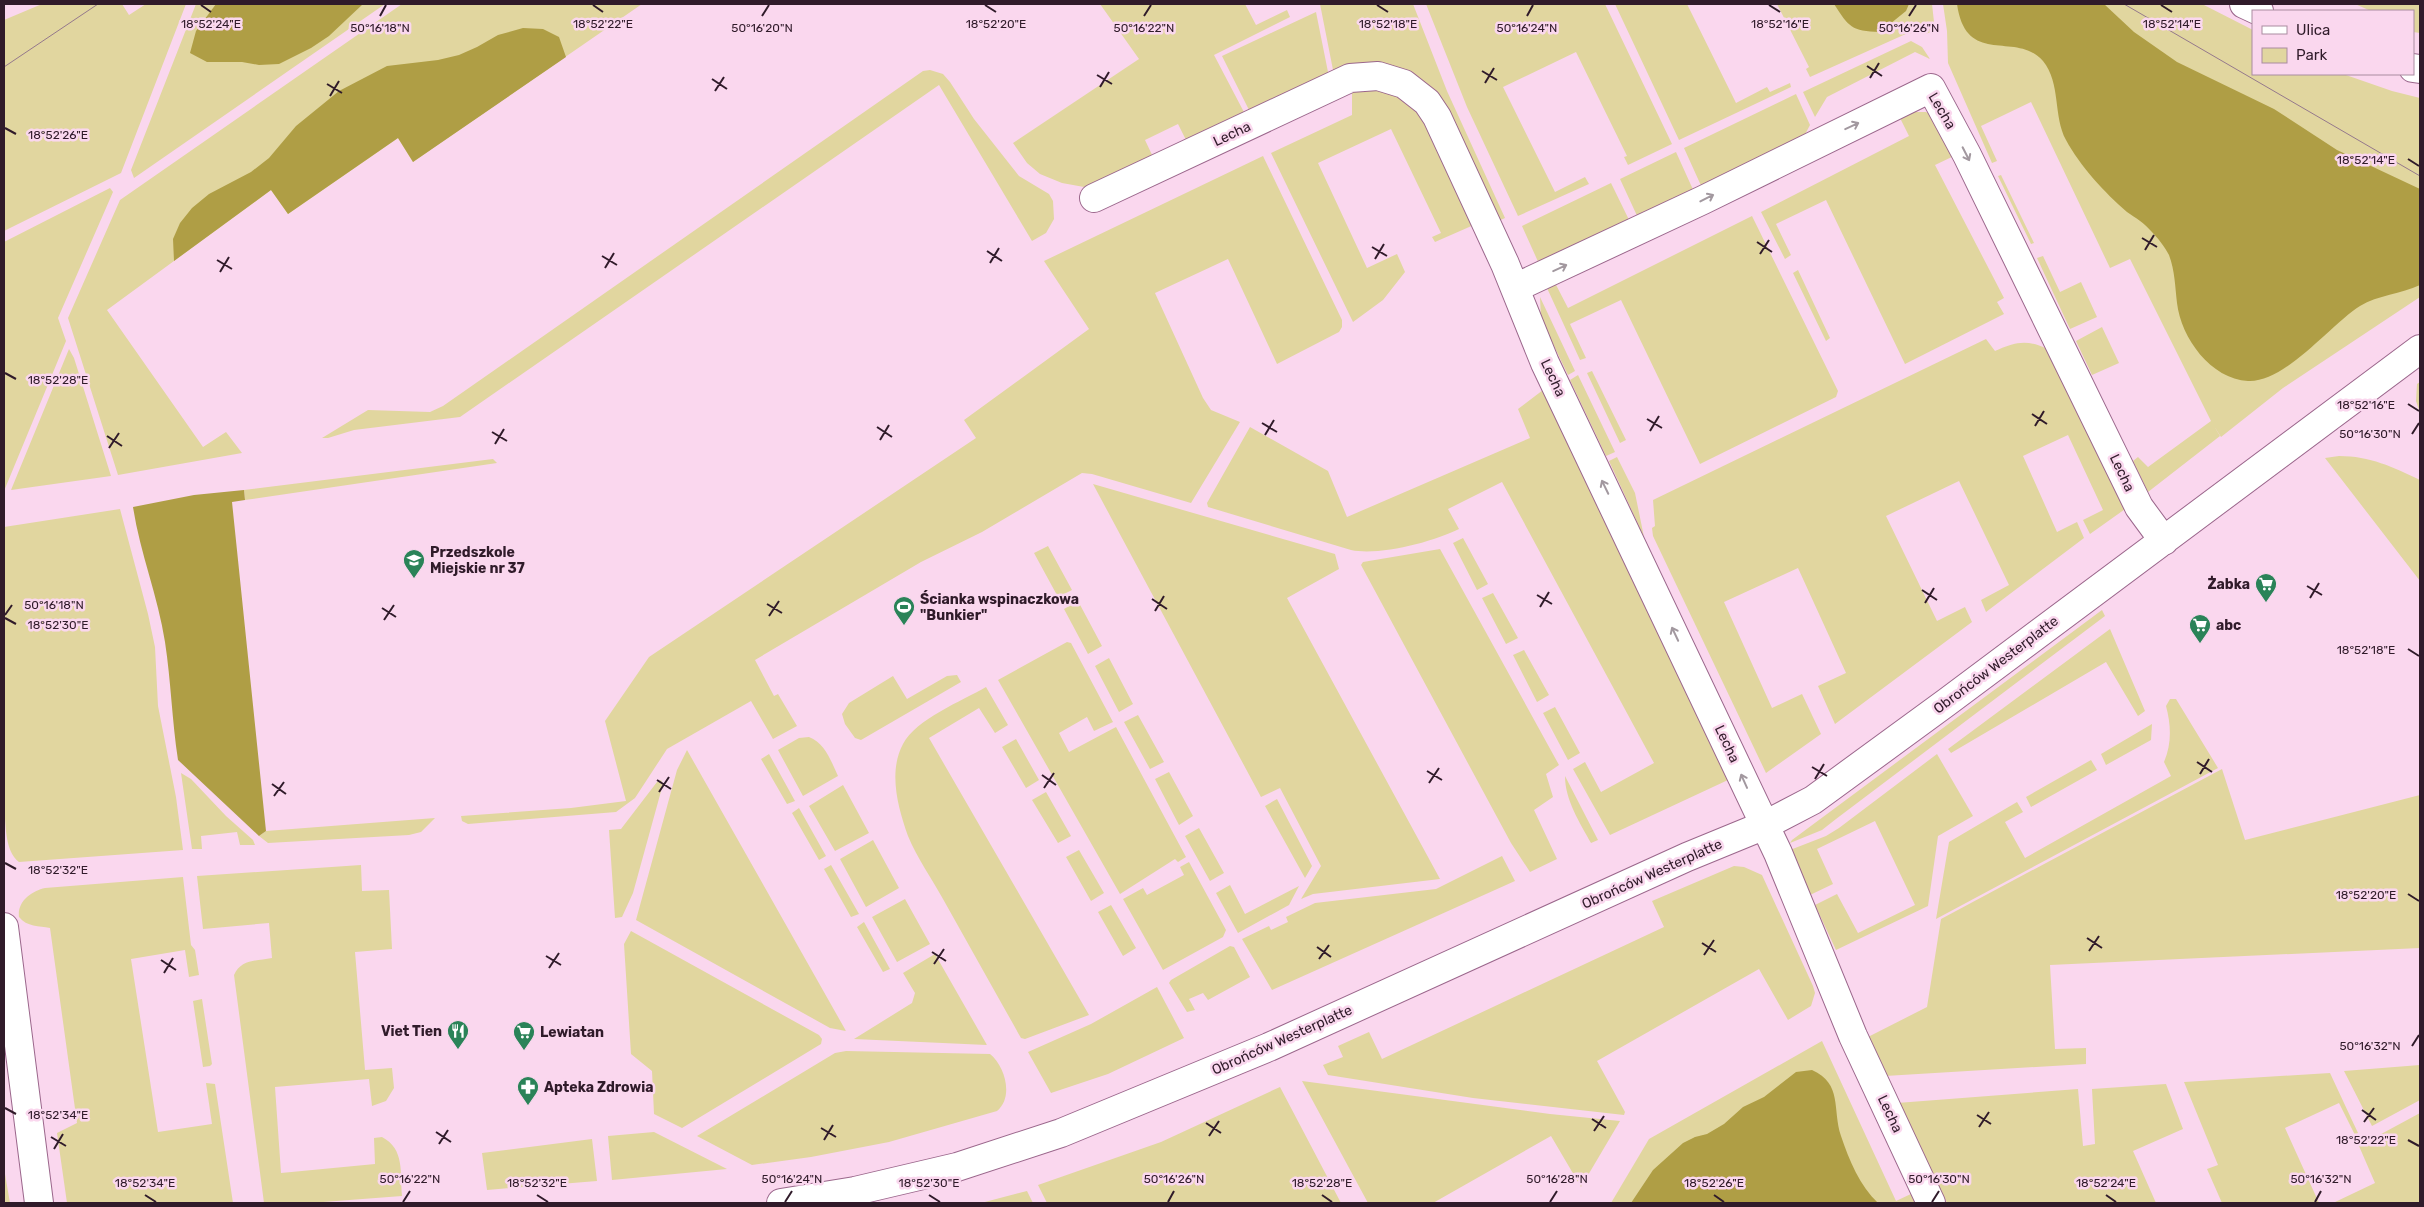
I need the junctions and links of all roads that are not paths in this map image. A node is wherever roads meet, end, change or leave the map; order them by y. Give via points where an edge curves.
1 (2244, 4) edge
2 (2257, 10) edge
3 (1094, 198) dead end
4 (1515, 288) junction
5 (2420, 349) edge
6 (2164, 541) junction
7 (1765, 825) junction
8 (4, 927) edge
9 (39, 1203) edge
10 (781, 1203) edge
11 (1931, 1203) edge

1 - 2 street
3 - 4 street, Lecha via 1350,78 1378,76 1404,84 1427,102 1450,143
4 -> 6 street, Lecha via 1931,88 1967,155 2138,508
7 -> 4 street, Lecha via 1545,363
5 - 6 street, Obrońców Westerplatte
6 - 7 street, Obrońców Westerplatte via 1813,800
7 - 10 street, Obrońców Westerplatte via 1268,1047 1062,1133 957,1167 855,1191
7 - 11 street, Lecha via 1853,1036
8 - 9 street

